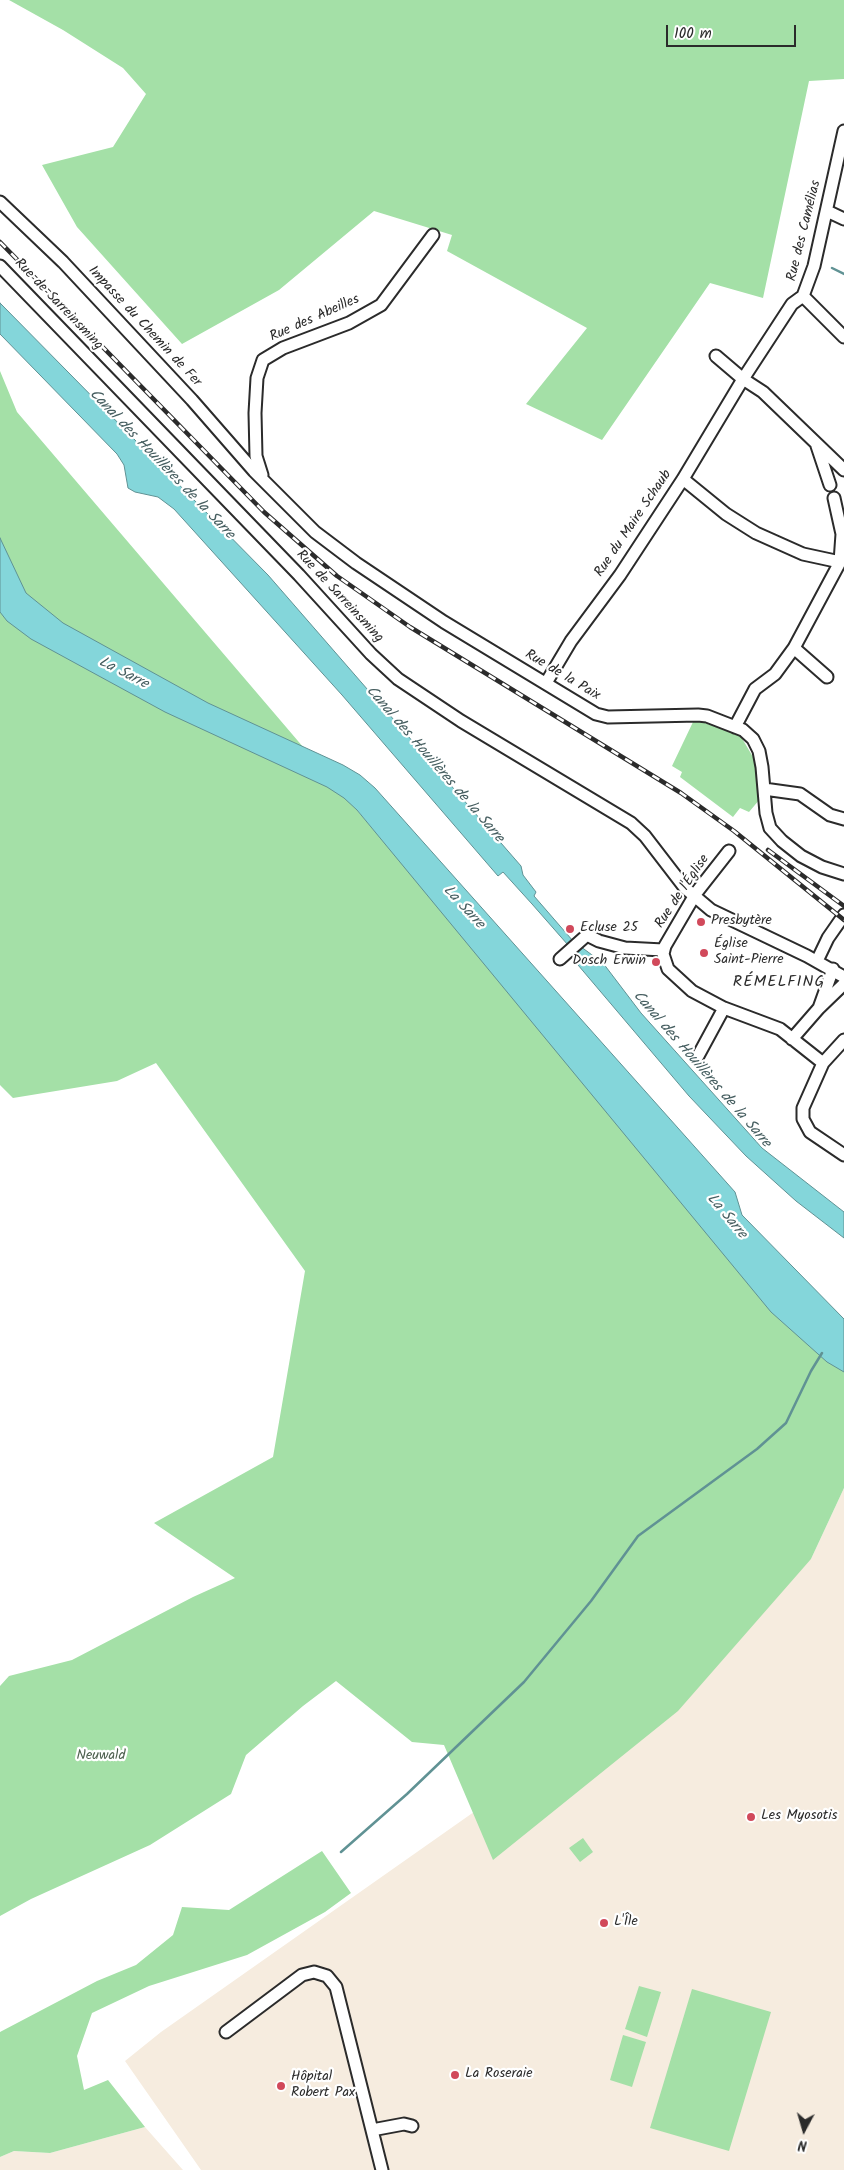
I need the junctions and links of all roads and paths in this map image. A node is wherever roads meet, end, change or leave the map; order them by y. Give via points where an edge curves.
1 (844, 131) edge
2 (0, 202) edge
3 (827, 211) junction
4 (844, 219) edge
5 (433, 235) dead end
6 (0, 266) edge
7 (803, 296) junction
8 (844, 337) edge
9 (716, 356) dead end
10 (743, 379) junction
11 (817, 445) junction
12 (844, 470) edge
13 (262, 477) junction
14 (683, 479) junction
15 (830, 485) dead end
16 (834, 498) dead end
17 (840, 562) junction
18 (794, 648) junction
19 (826, 677) dead end
20 (546, 683) junction
21 (735, 726) junction
22 (764, 789) junction
23 (844, 819) edge
24 (729, 851) dead end
25 (844, 874) edge
26 (694, 897) junction
27 (844, 915) edge
28 (663, 950) junction
29 (562, 957) dead end
30 (817, 961) junction
31 (833, 969) junction
32 (844, 976) edge
33 (844, 984) edge
34 (724, 1008) junction
35 (819, 1008) junction
36 (792, 1039) junction
37 (844, 1040) edge
38 (698, 1056) dead end
39 (823, 1063) junction
40 (844, 1155) edge
41 (226, 2032) dead end
42 (412, 2126) dead end
43 (372, 2130) junction
44 (382, 2170) edge

1 - 3 street, Rue des Camélias
2 - 13 street, Impasse du Chemin de Fer via 63,262
3 - 4 street
3 - 7 street, Rue des Camélias
5 - 13 street, Rue des Abeilles via 381,305 349,323 283,348 263,360 257,378 255,444
6 - 26 street, Rue de Sarreinsming via 385,668 433,704 631,823
7 - 8 street
7 - 10 street, Rue des Camélias via 792,304
9 - 10 street
10 - 11 street via 764,392
10 - 14 street, Rue du Maire Schaub
11 - 12 street
11 - 15 street
13 - 20 street, Rue de la Paix via 294,512 339,551 444,622
14 - 17 street via 756,534 803,554
14 - 20 street, Rue du Maire Schaub via 620,575 571,641
16 - 17 street via 842,534
17 - 18 street
18 - 19 street
18 - 21 street via 775,674 755,689
20 - 21 street, Rue de la Paix via 603,716 698,715
21 - 22 street, Rue de la Paix via 756,744
22 - 23 street via 800,794 830,815
22 - 25 street, Rue de la Paix via 767,822 774,835 812,863
24 - 26 street, Rue de l'Église
26 - 28 street, Rue de l'Église
26 - 30 street, Rue de Sarreinsming via 719,914
27 - 30 street
28 - 29 street, Rue de l'Église via 625,948 585,937
28 - 34 street, Rue de l'Église via 668,970 680,982
30 - 31 street, Rue de Sarreinsming
31 - 32 street, Rue de Sarreinsming
31 - 35 street
33 - 35 street
34 - 36 street, Rue de l'Église via 780,1029
34 - 38 street
35 - 36 street
36 - 39 street, Rue de l'Église
37 - 39 street
39 - 40 street via 804,1108 803,1119 810,1132
41 - 43 street via 302,1975 314,1972 327,1976 336,1987
42 - 43 street via 404,2124
43 - 44 street

